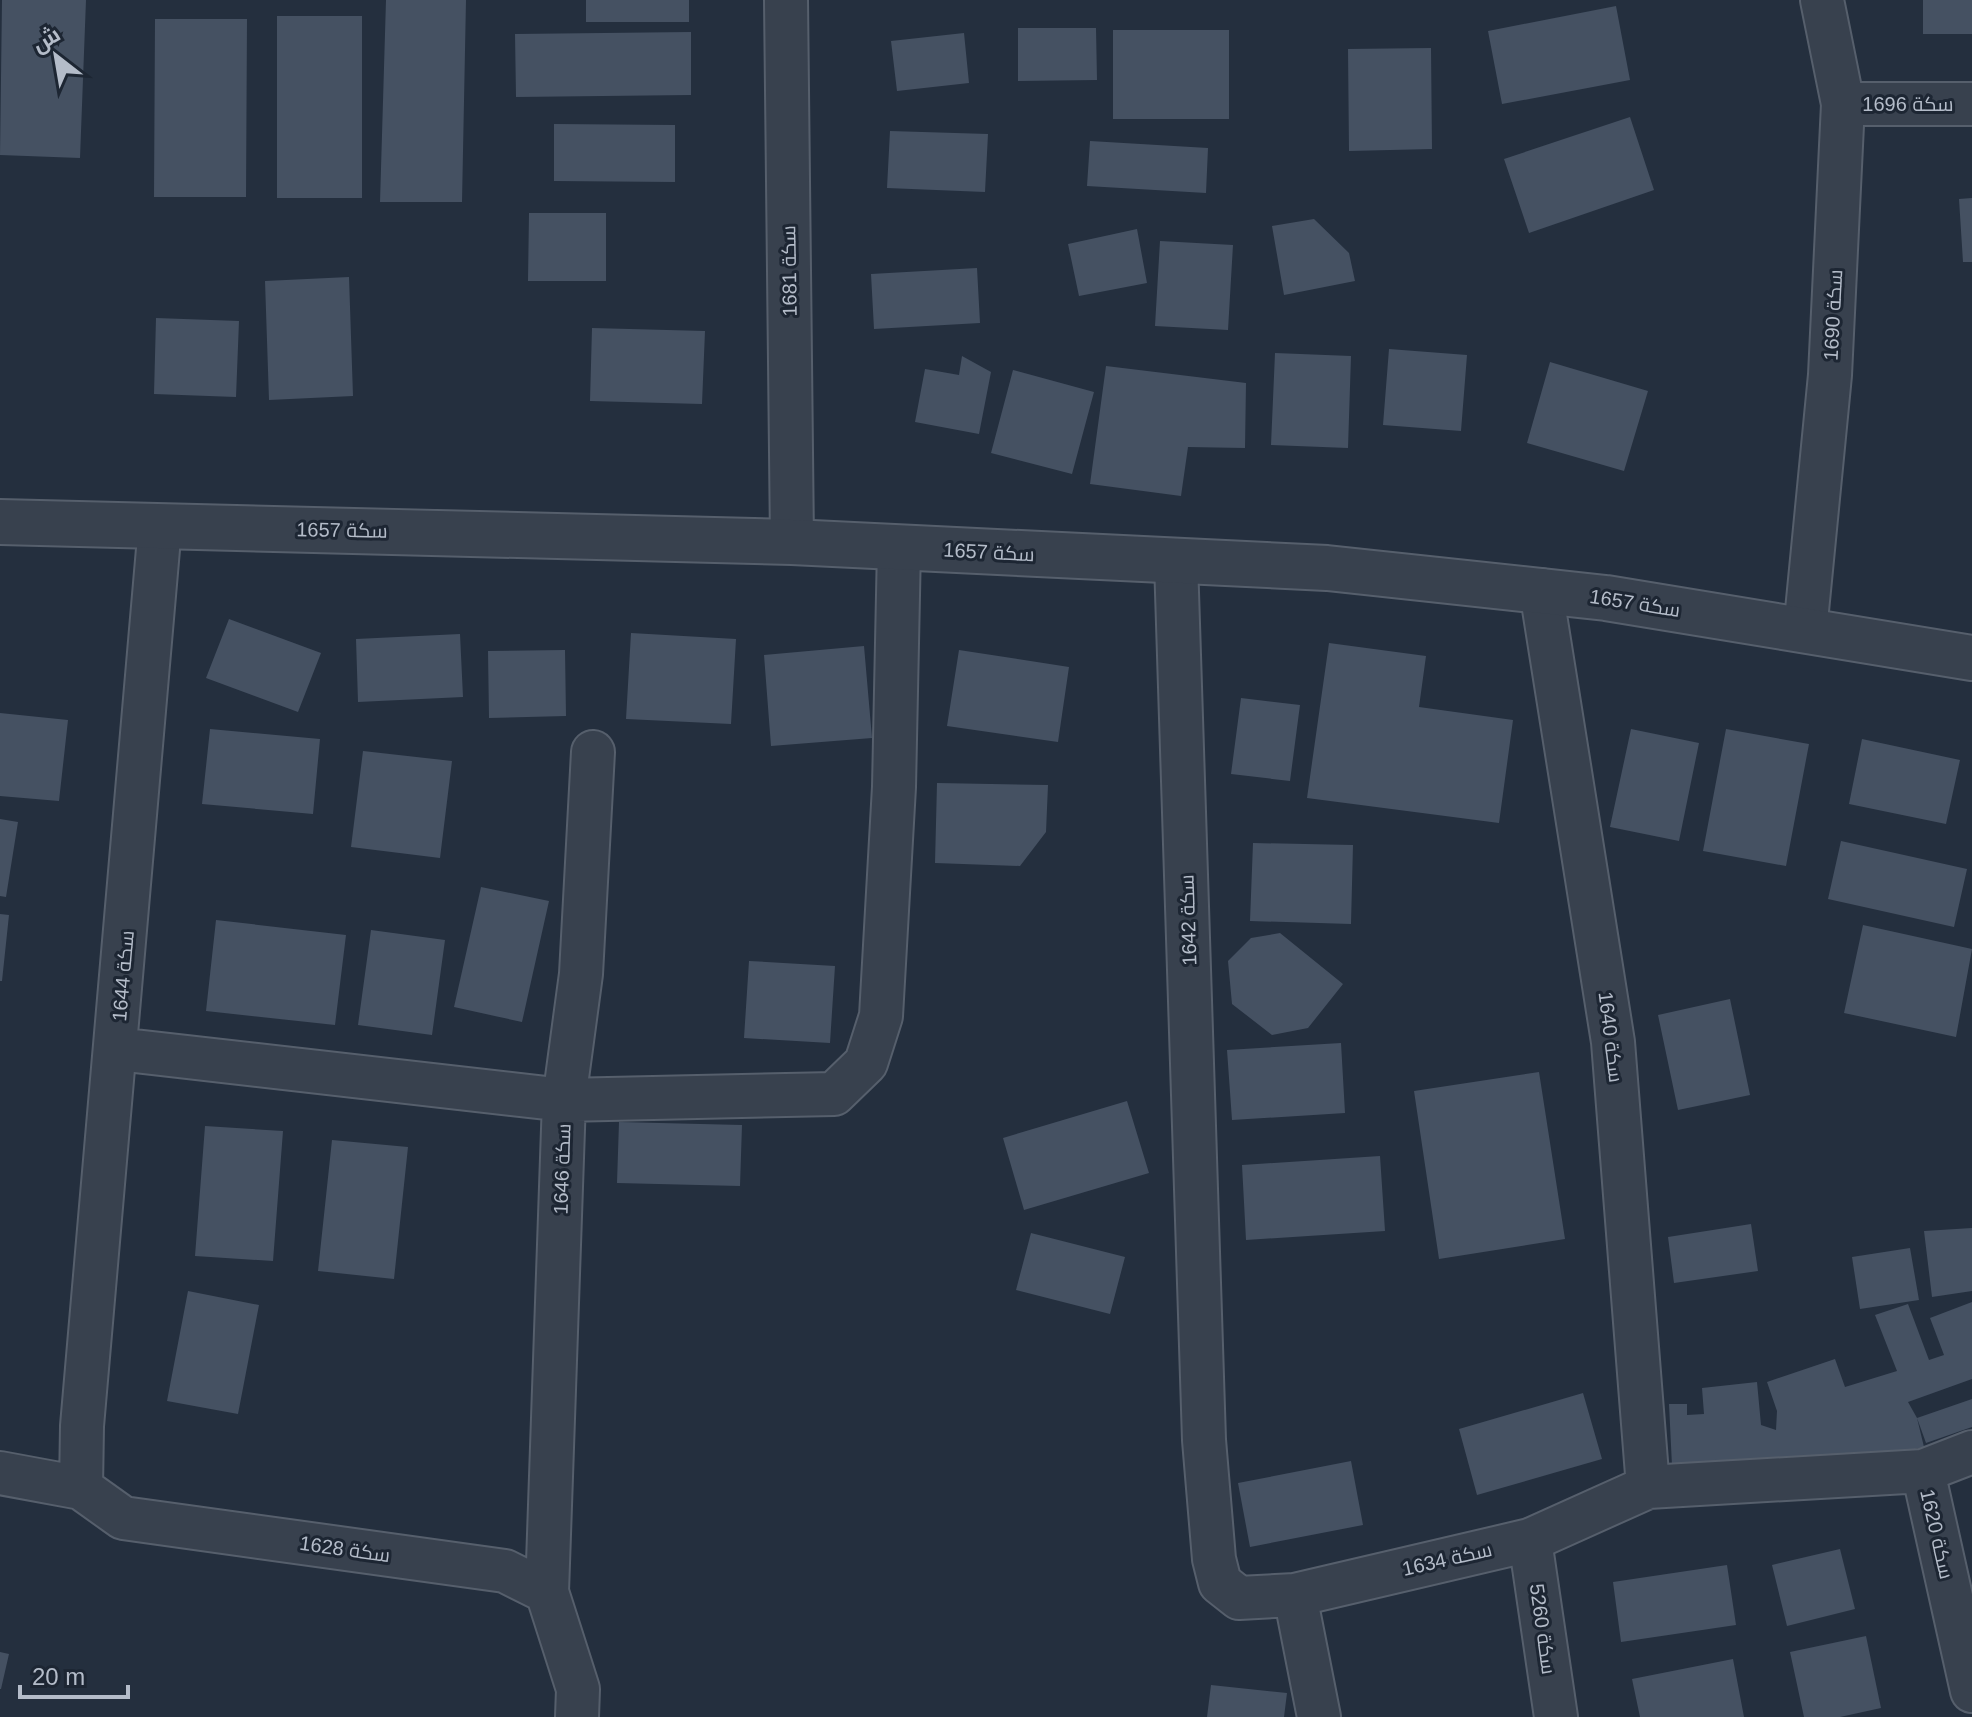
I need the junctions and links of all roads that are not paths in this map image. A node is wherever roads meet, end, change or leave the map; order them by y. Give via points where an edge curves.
1 (786, 0) edge
2 (1822, 0) edge
3 (1843, 104) junction
4 (1972, 104) edge
5 (0, 522) edge
6 (160, 526) junction
7 (792, 542) junction
8 (899, 547) junction
9 (1176, 561) junction
10 (1541, 590) junction
11 (1805, 631) junction
12 (1972, 658) edge
13 (593, 752) dead end
14 (117, 1049) junction
15 (564, 1100) junction
16 (1200, 1279) joint
17 (1972, 1452) edge
18 (1923, 1471) junction
19 (0, 1473) edge
20 (1648, 1487) junction
21 (81, 1488) junction
22 (1530, 1540) junction
23 (547, 1592) junction
24 (1295, 1595) junction
25 (1972, 1691) edge
26 (577, 1717) edge
27 (1319, 1717) edge
28 (1556, 1717) edge

1 - 7 street, سكة 1681
2 - 3 street, سكة 1690
3 - 4 street, سكة 1696
3 - 11 street, سكة 1690 via 1830,375
5 - 6 street, سكة 1657
6 - 7 street, سكة 1657
6 - 14 street, سكة 1644
7 - 8 street, سكة 1657
8 - 9 street, سكة 1657
8 - 15 street via 894,787 881,1016 866,1063 834,1094
9 - 10 street, سكة 1657 via 1327,568
9 - 16 street, سكة 1642
10 - 11 street, سكة 1657
10 - 20 street, سكة 1640 via 1613,1042
11 - 12 street, سكة 1657
13 - 15 street via 581,974
14 - 15 street, سكة 1646
14 - 21 street, سكة 1644 via 82,1426
15 - 23 street, سكة 1646
16 - 24 street, سكة 1634 via 1205,1455 1220,1583 1239,1598
17 - 18 street, سكة 1634
18 - 20 street, سكة 1634
18 - 25 street, سكة 1620
19 - 21 street
20 - 22 street, سكة 1634
21 - 23 street, سكة 1628 via 123,1518 505,1571
22 - 24 street, سكة 1634
22 - 28 street, سكة 5260
23 - 26 street via 578,1689
24 - 27 street

